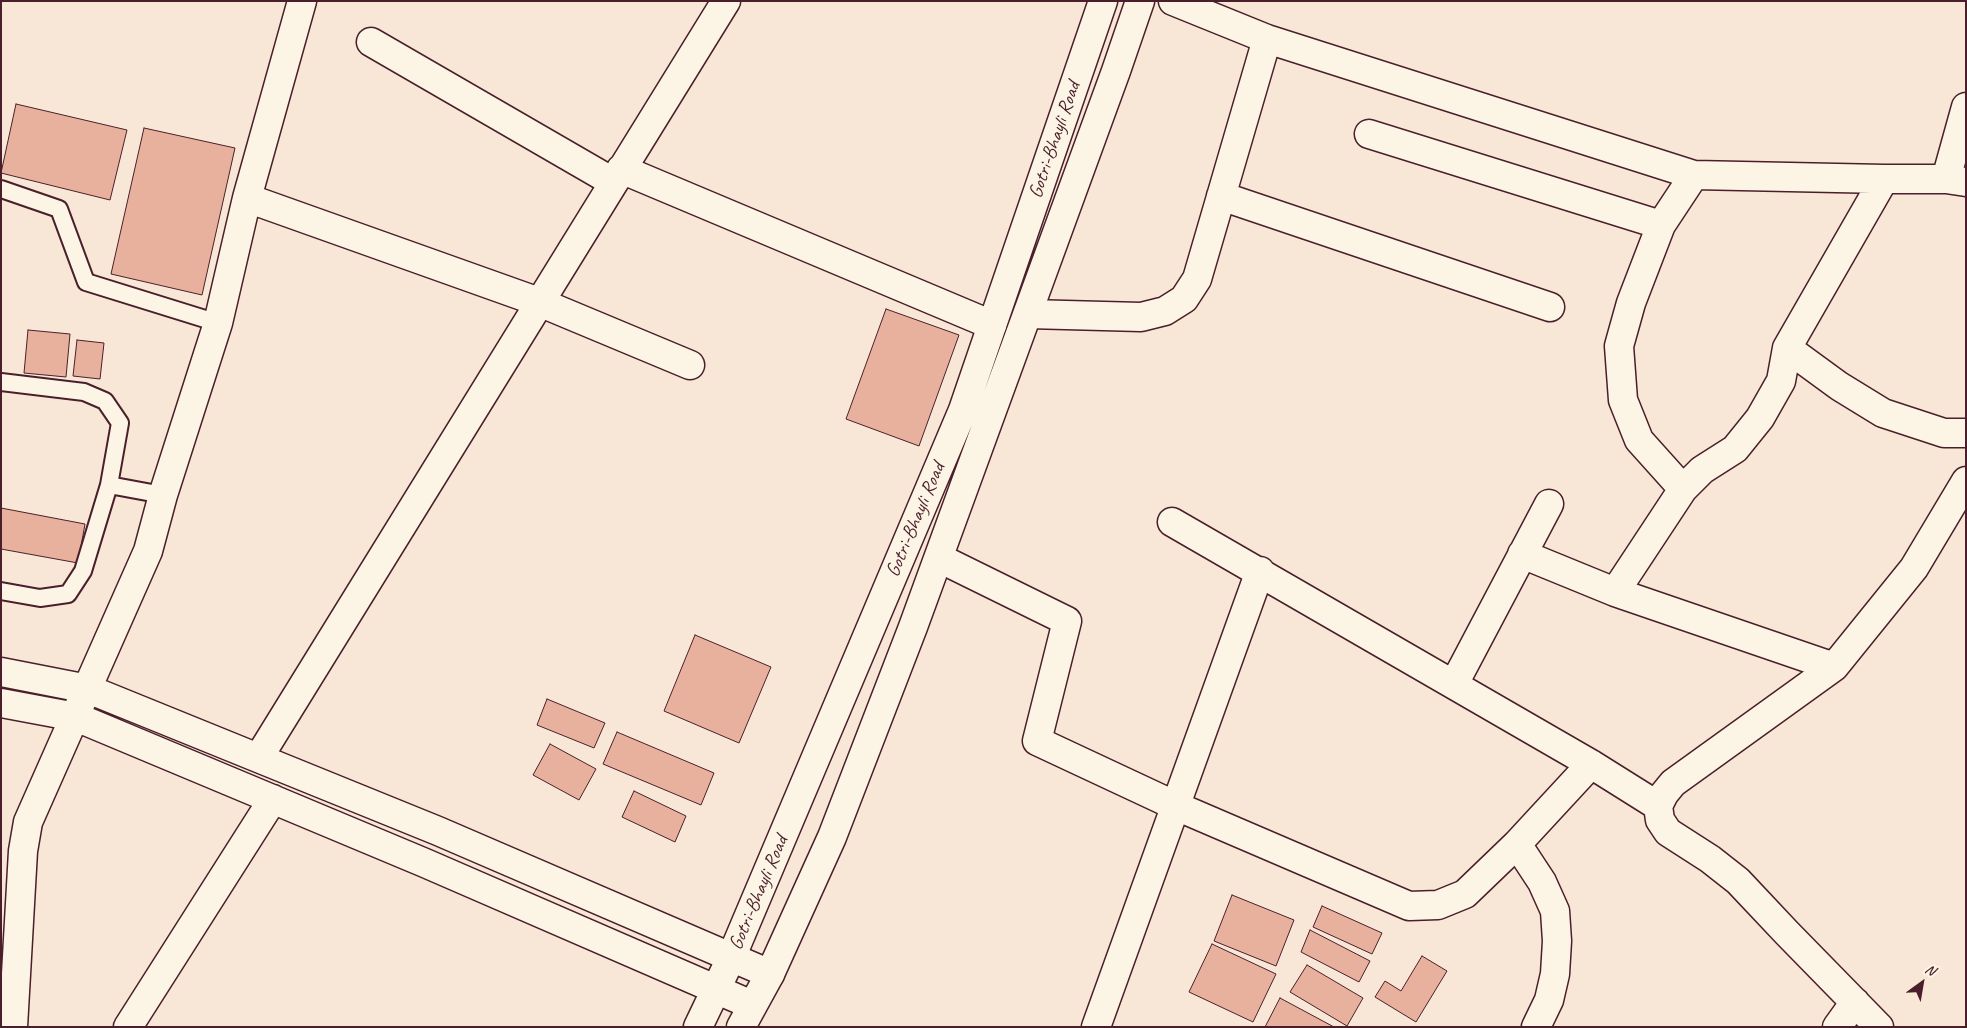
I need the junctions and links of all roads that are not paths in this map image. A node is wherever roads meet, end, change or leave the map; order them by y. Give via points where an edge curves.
1 (302, 1) edge
2 (726, 1) edge
3 (1103, 1) edge
4 (1140, 1) edge
5 (1173, 1) edge
6 (1267, 39) junction
7 (371, 42) dead end
8 (1966, 106) edge
9 (1369, 134) dead end
10 (1694, 175) junction
11 (617, 176) junction
12 (1884, 179) junction
13 (1956, 180) edge
14 (1, 189) edge
15 (1221, 196) junction
16 (247, 198) junction
17 (1662, 225) junction
18 (539, 302) junction
19 (1550, 308) dead end
20 (1028, 314) junction
21 (218, 322) junction
22 (992, 325) junction
23 (1787, 348) junction
24 (690, 365) dead end
25 (1, 382) edge
26 (1966, 433) edge
27 (1966, 481) edge
28 (109, 485) junction
29 (1683, 489) junction
30 (163, 495) junction
31 (1549, 504) dead end
32 (1172, 522) dead end
33 (1522, 554) junction
34 (939, 558) junction
35 (1260, 571) junction
36 (1, 591) edge
37 (1615, 592) junction
38 (1834, 668) junction
39 (1, 672) edge
40 (1454, 684) junction
41 (88, 688) junction
42 (1, 704) edge
43 (76, 717) junction
44 (259, 757) junction
45 (1592, 764) junction
46 (273, 800) junction
47 (1176, 806) junction
48 (1658, 806) junction
49 (1517, 844) junction
50 (732, 958) junction
51 (770, 974) junction
52 (717, 989) junction
53 (1855, 1002) junction
54 (747, 1016) edge
55 (12, 1027) edge
56 (128, 1027) edge
57 (698, 1027) edge
58 (1096, 1027) edge
59 (1536, 1027) edge
60 (1837, 1027) edge
61 (1879, 1027) edge

1 - 16 street
2 - 11 street
3 - 22 street, Gotri-Bhayli Road
4 - 20 street, Gotri-Bhayli Road
5 - 6 street
6 - 10 street
6 - 15 street
7 - 11 street
8 - 13 street
9 - 17 street
10 - 12 street
10 - 17 street
11 - 18 street
11 - 22 street
12 - 13 street
12 - 23 street
14 - 21 lane via 59,209 86,282
15 - 19 street
15 - 20 street via 1197,279 1178,303 1141,317
16 - 18 street
16 - 21 street
17 - 29 street via 1631,303 1619,346 1623,400 1639,440
18 - 24 street
18 - 44 street
20 - 34 street, Gotri-Bhayli Road
21 - 30 street
22 - 50 street, Gotri-Bhayli Road via 963,410
23 - 26 street via 1883,413 1944,433
23 - 29 street via 1781,381 1760,418 1735,449 1702,470
25 - 28 lane via 84,392 105,401 120,423
27 - 38 street via 1914,568
28 - 30 lane
28 - 36 lane via 83,571 68,594 40,598
29 - 37 street
30 - 41 street via 148,551
31 - 33 street
32 - 35 street
33 - 37 street
33 - 40 street
34 - 47 street via 1067,621 1037,741
34 - 51 street, Gotri-Bhayli Road via 832,837
35 - 40 street
35 - 47 street
37 - 38 street
38 - 48 street via 1673,783
39 - 41 street
40 - 45 street
41 - 43 street
41 - 44 street
42 - 43 street
43 - 46 street
43 - 55 street via 28,822 23,851
44 - 50 street
45 - 48 street
45 - 49 street
46 - 52 street
46 - 56 street
47 - 49 street via 1409,906 1438,905 1465,894
47 - 58 street
48 - 53 street via 1660,820 1668,832 1738,881
49 - 59 street via 1542,882 1555,911 1555,974 1549,1000
50 - 51 street
50 - 52 street, Gotri-Bhayli Road
51 - 54 street, Gotri-Bhayli Road
52 - 54 street
52 - 57 street, Gotri-Bhayli Road
53 - 60 street
53 - 61 street

